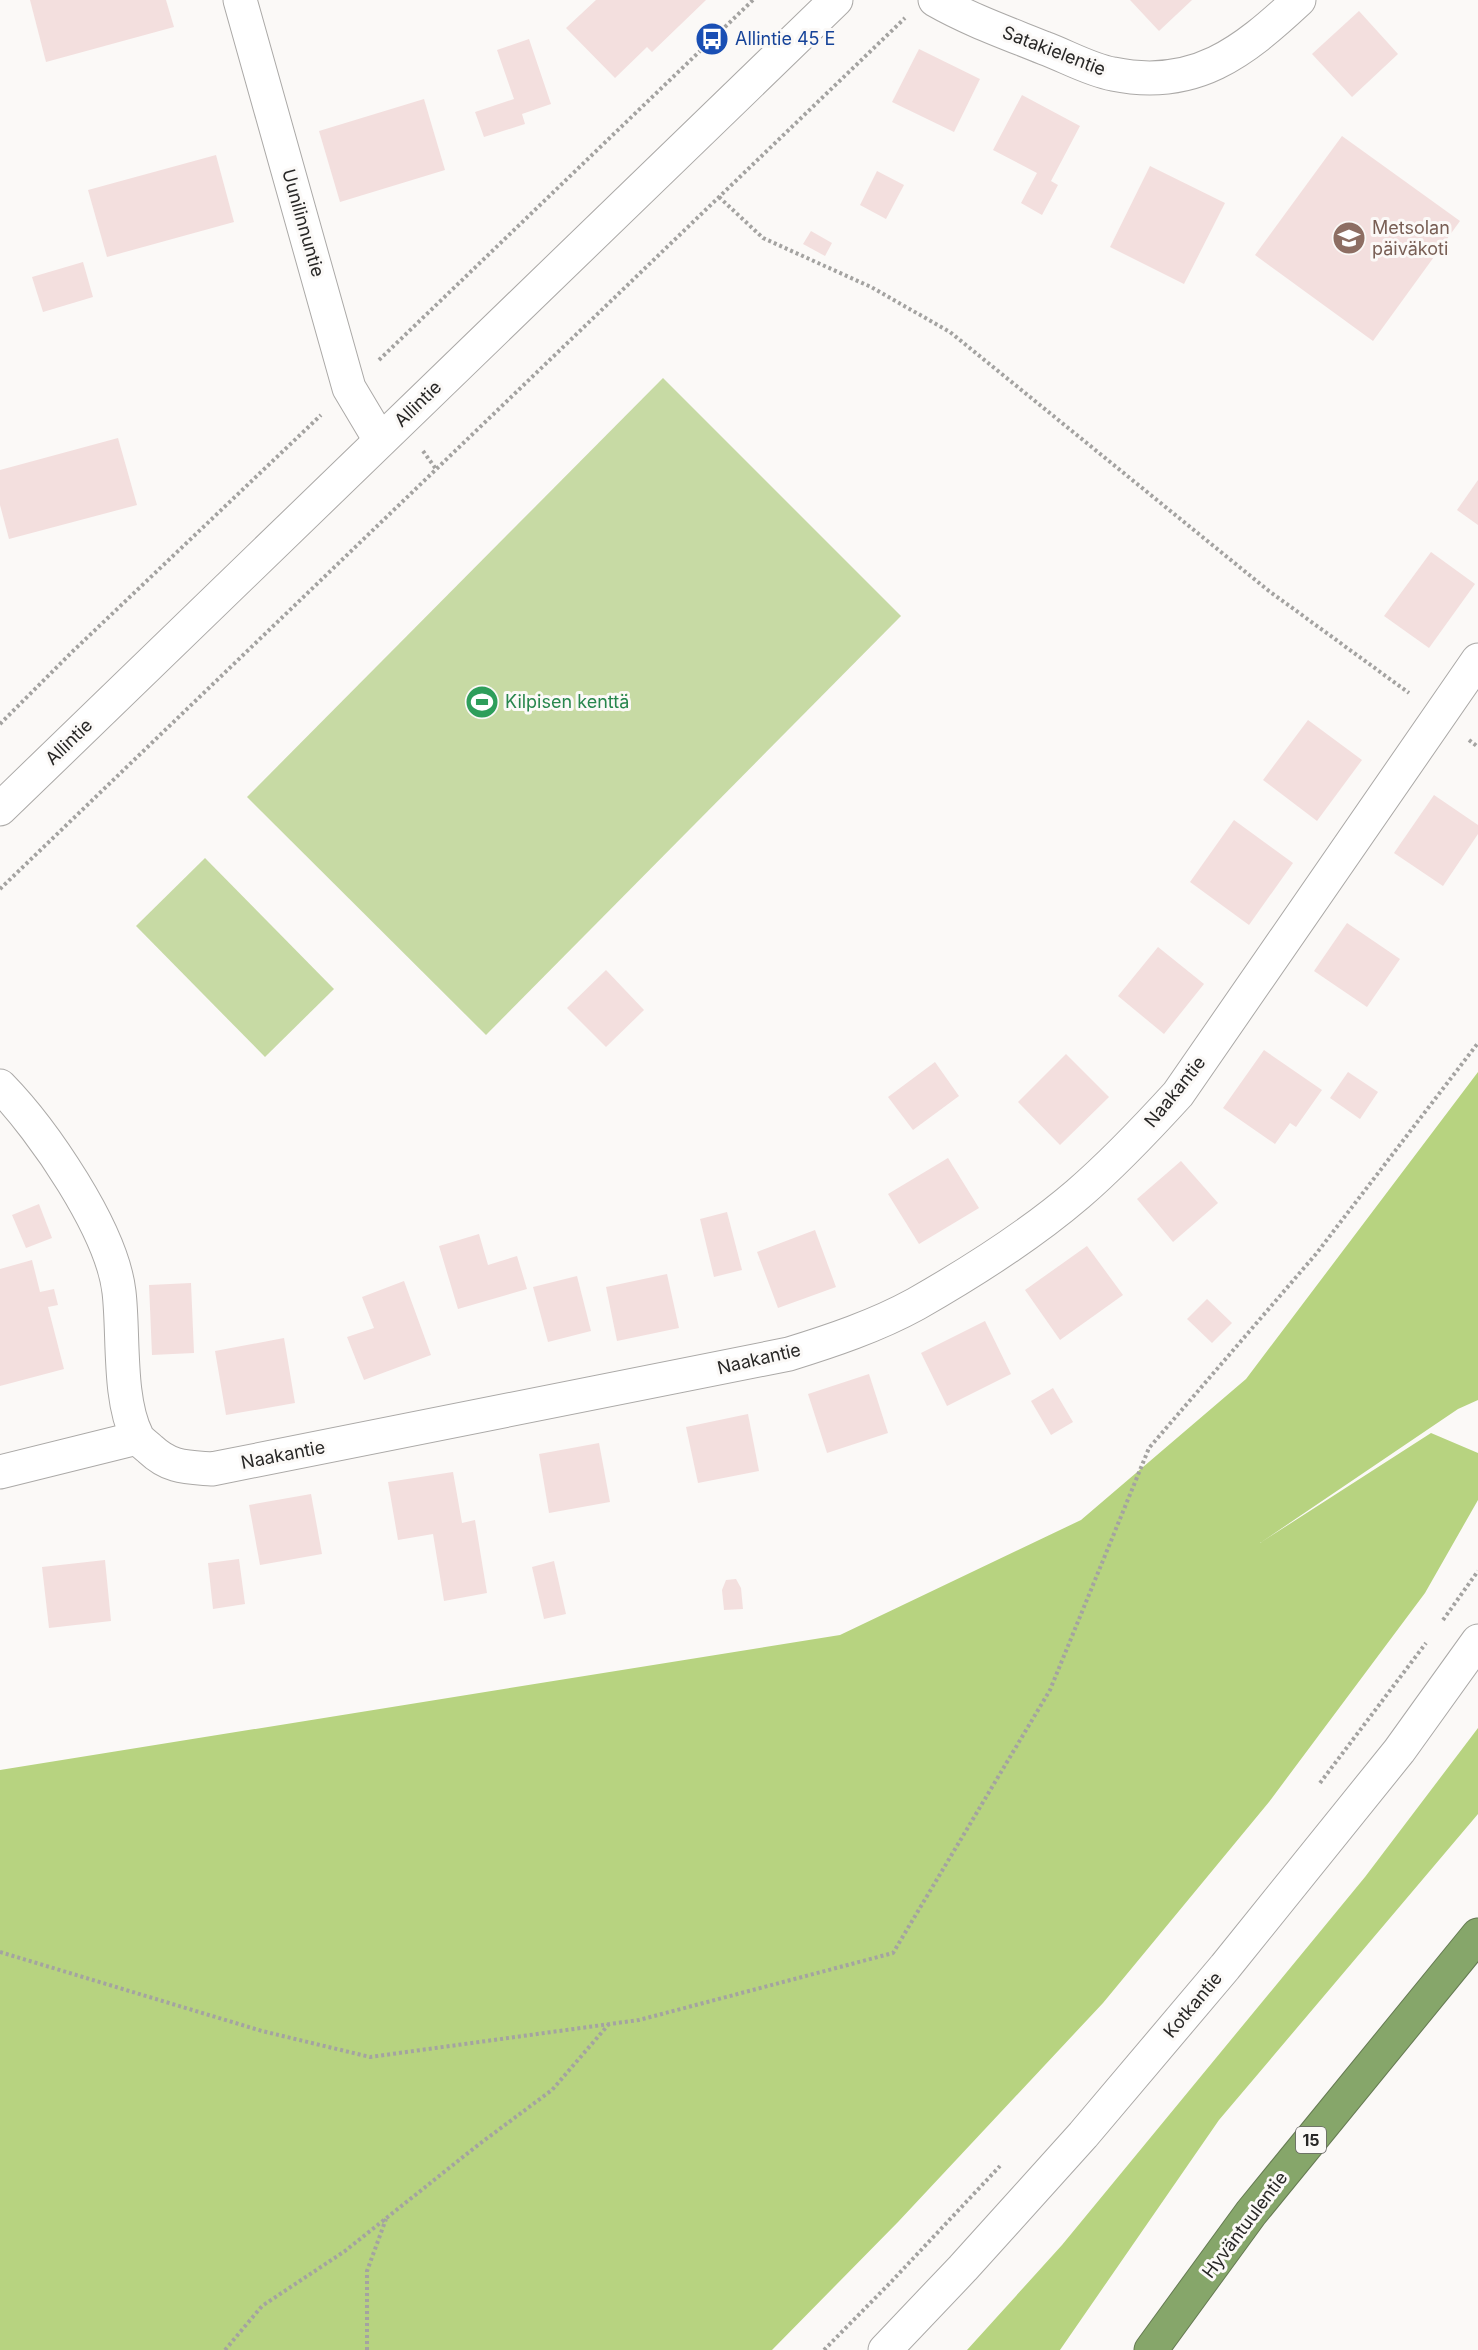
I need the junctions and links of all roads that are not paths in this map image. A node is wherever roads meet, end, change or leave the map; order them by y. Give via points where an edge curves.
1 (240, 0) edge
2 (836, 0) edge
3 (935, 0) edge
4 (1299, 0) edge
5 (380, 440) junction
6 (1478, 660) edge
7 (0, 809) edge
8 (0, 1086) edge
9 (137, 1438) junction
10 (0, 1472) edge
11 (1478, 1641) edge
12 (1478, 1935) edge
13 (885, 2350) edge
14 (1151, 2350) edge

1 - 5 street, Uunilinnuntie via 349,388
2 - 5 street, Allintie
3 - 4 street, Satakielentie via 959,14 1110,74 1143,78 1186,75 1233,55
5 - 7 street, Allintie
6 - 9 street, Naakantie via 1178,1094 1132,1145 1077,1195 1010,1245 914,1305 842,1337 789,1354 212,1469 176,1466 159,1458
8 - 9 street via 23,1109 74,1185 105,1242 119,1290 127,1404
9 - 10 street
11 - 13 street, Kotkantie via 1399,1751 1225,1967 1083,2135
12 - 14 highway, Hyväntuulentie / 15 via 1251,2212

